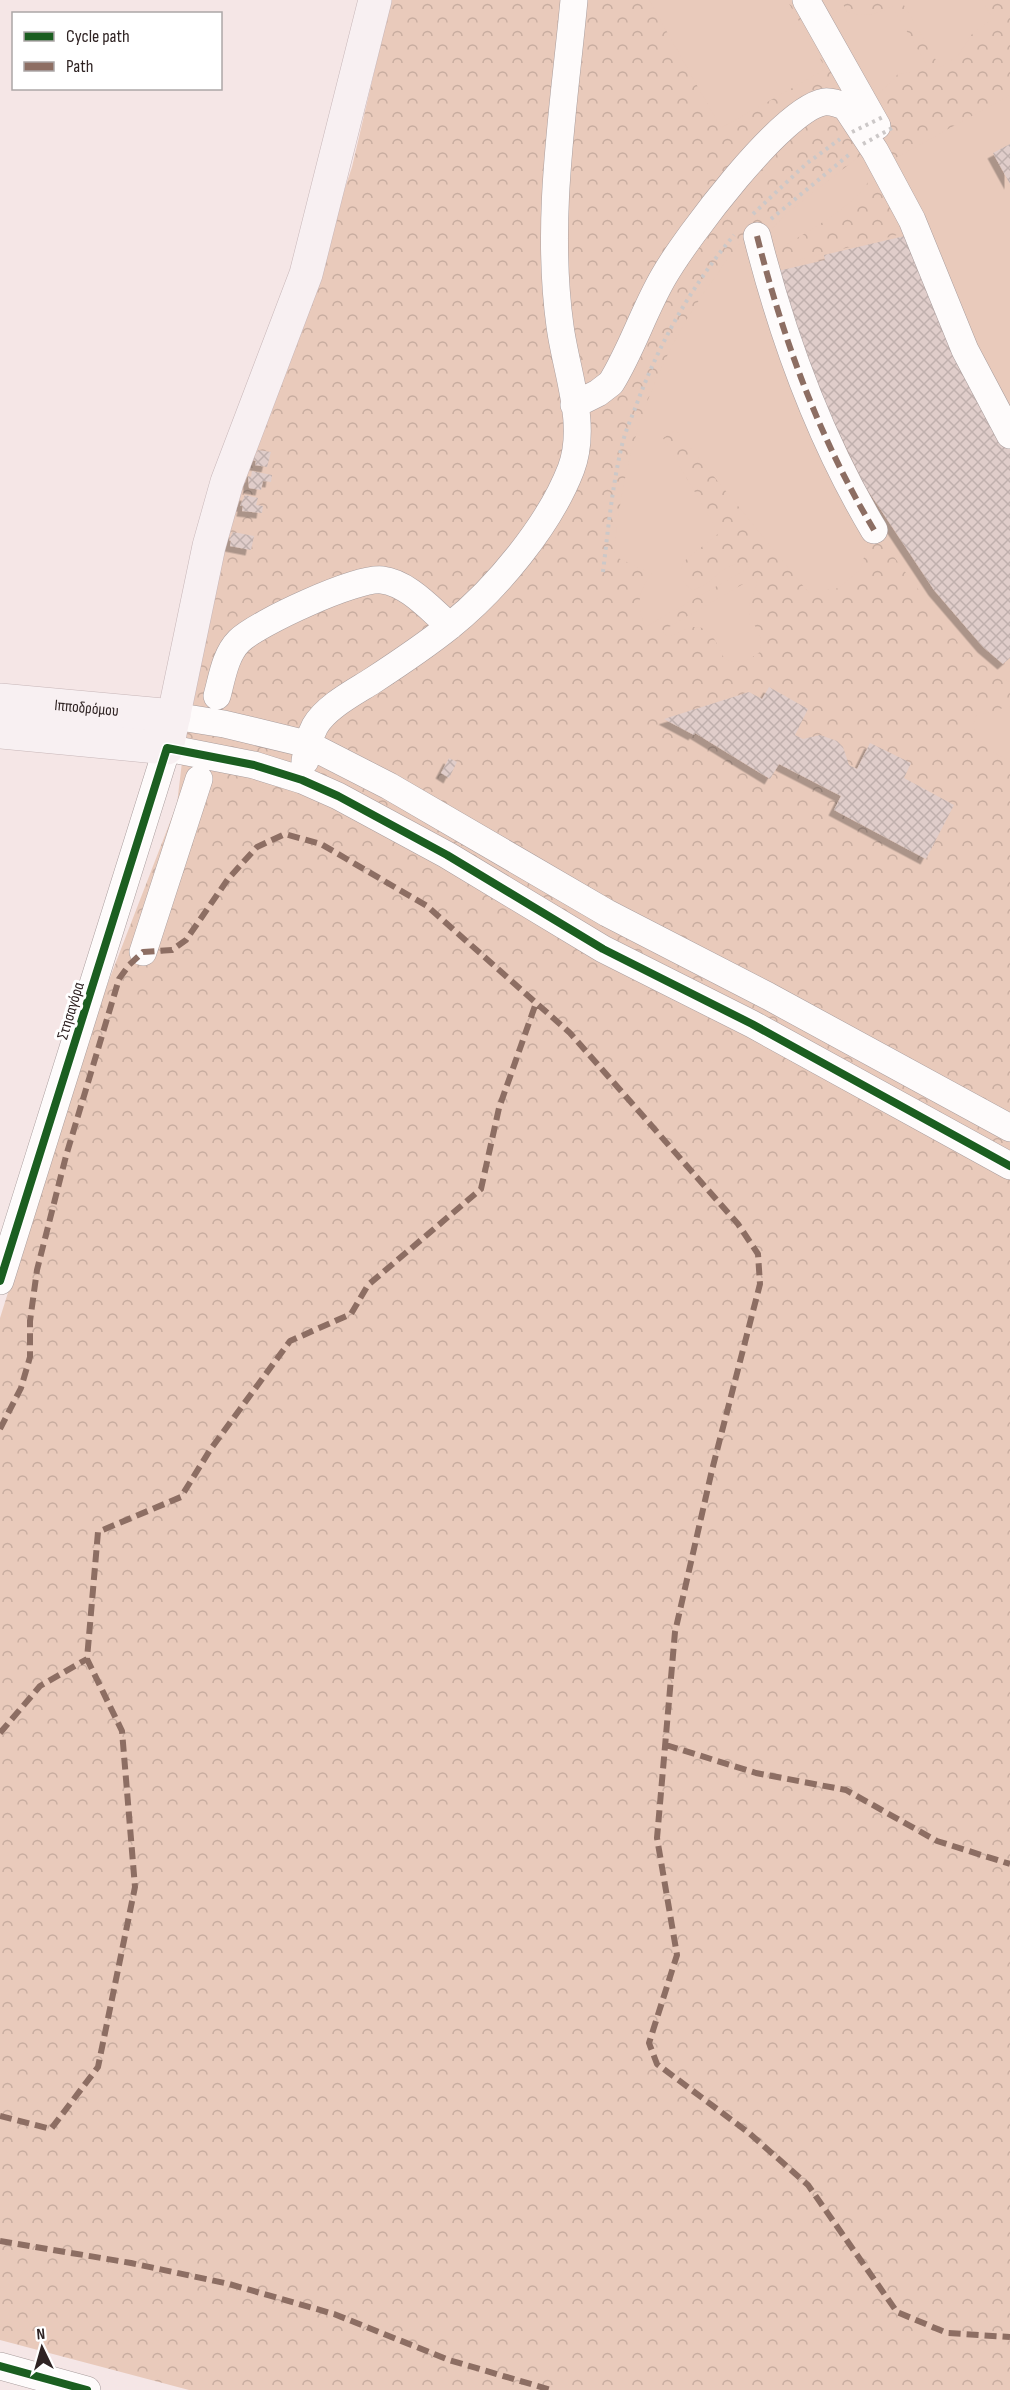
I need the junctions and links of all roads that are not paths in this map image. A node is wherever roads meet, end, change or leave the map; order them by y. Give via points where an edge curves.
1 (375, 0) edge
2 (574, 0) edge
3 (806, 0) edge
4 (903, 203) junction
5 (747, 229) road end
6 (574, 405) junction
7 (1010, 435) edge
8 (874, 530) dead end
9 (450, 626) junction
10 (217, 696) dead end
11 (0, 700) edge
12 (174, 716) junction
13 (0, 732) edge
14 (308, 744) junction
15 (167, 748) junction
16 (199, 779) dead end
17 (302, 780) junction
18 (143, 952) dead end
19 (768, 996) junction
20 (752, 1024) junction
21 (1010, 1128) edge
22 (1010, 1166) edge
23 (0, 1281) edge
24 (0, 2366) edge
25 (87, 2390) edge

1 - 12 main road via 306,274 227,482 209,546
2 - 6 street via 554,247 560,326
3 - 4 street via 896,160
4 - 6 street via 846,107 825,102 813,106 766,146 729,185 665,274 610,383
4 - 7 street via 965,350
5 - 8 street via 796,369 824,435
6 - 9 street via 578,431 572,468 557,499 497,582
9 - 10 street via 400,586 381,580 355,584 263,624 238,641 228,657
9 - 14 street via 340,702 316,725
11 - 12 main road, Ιπποδρόμου
12 - 14 street
12 - 15 main road
13 - 15 main road, Ιπποδρόμου
14 - 17 street
14 - 19 street via 389,786 607,913
15 - 17 street via 254,765
15 - 23 street, Στησαγόρα
16 - 18 street
17 - 20 street via 338,795 447,855 603,949
19 - 20 street
19 - 21 street
20 - 22 street
24 - 25 street

